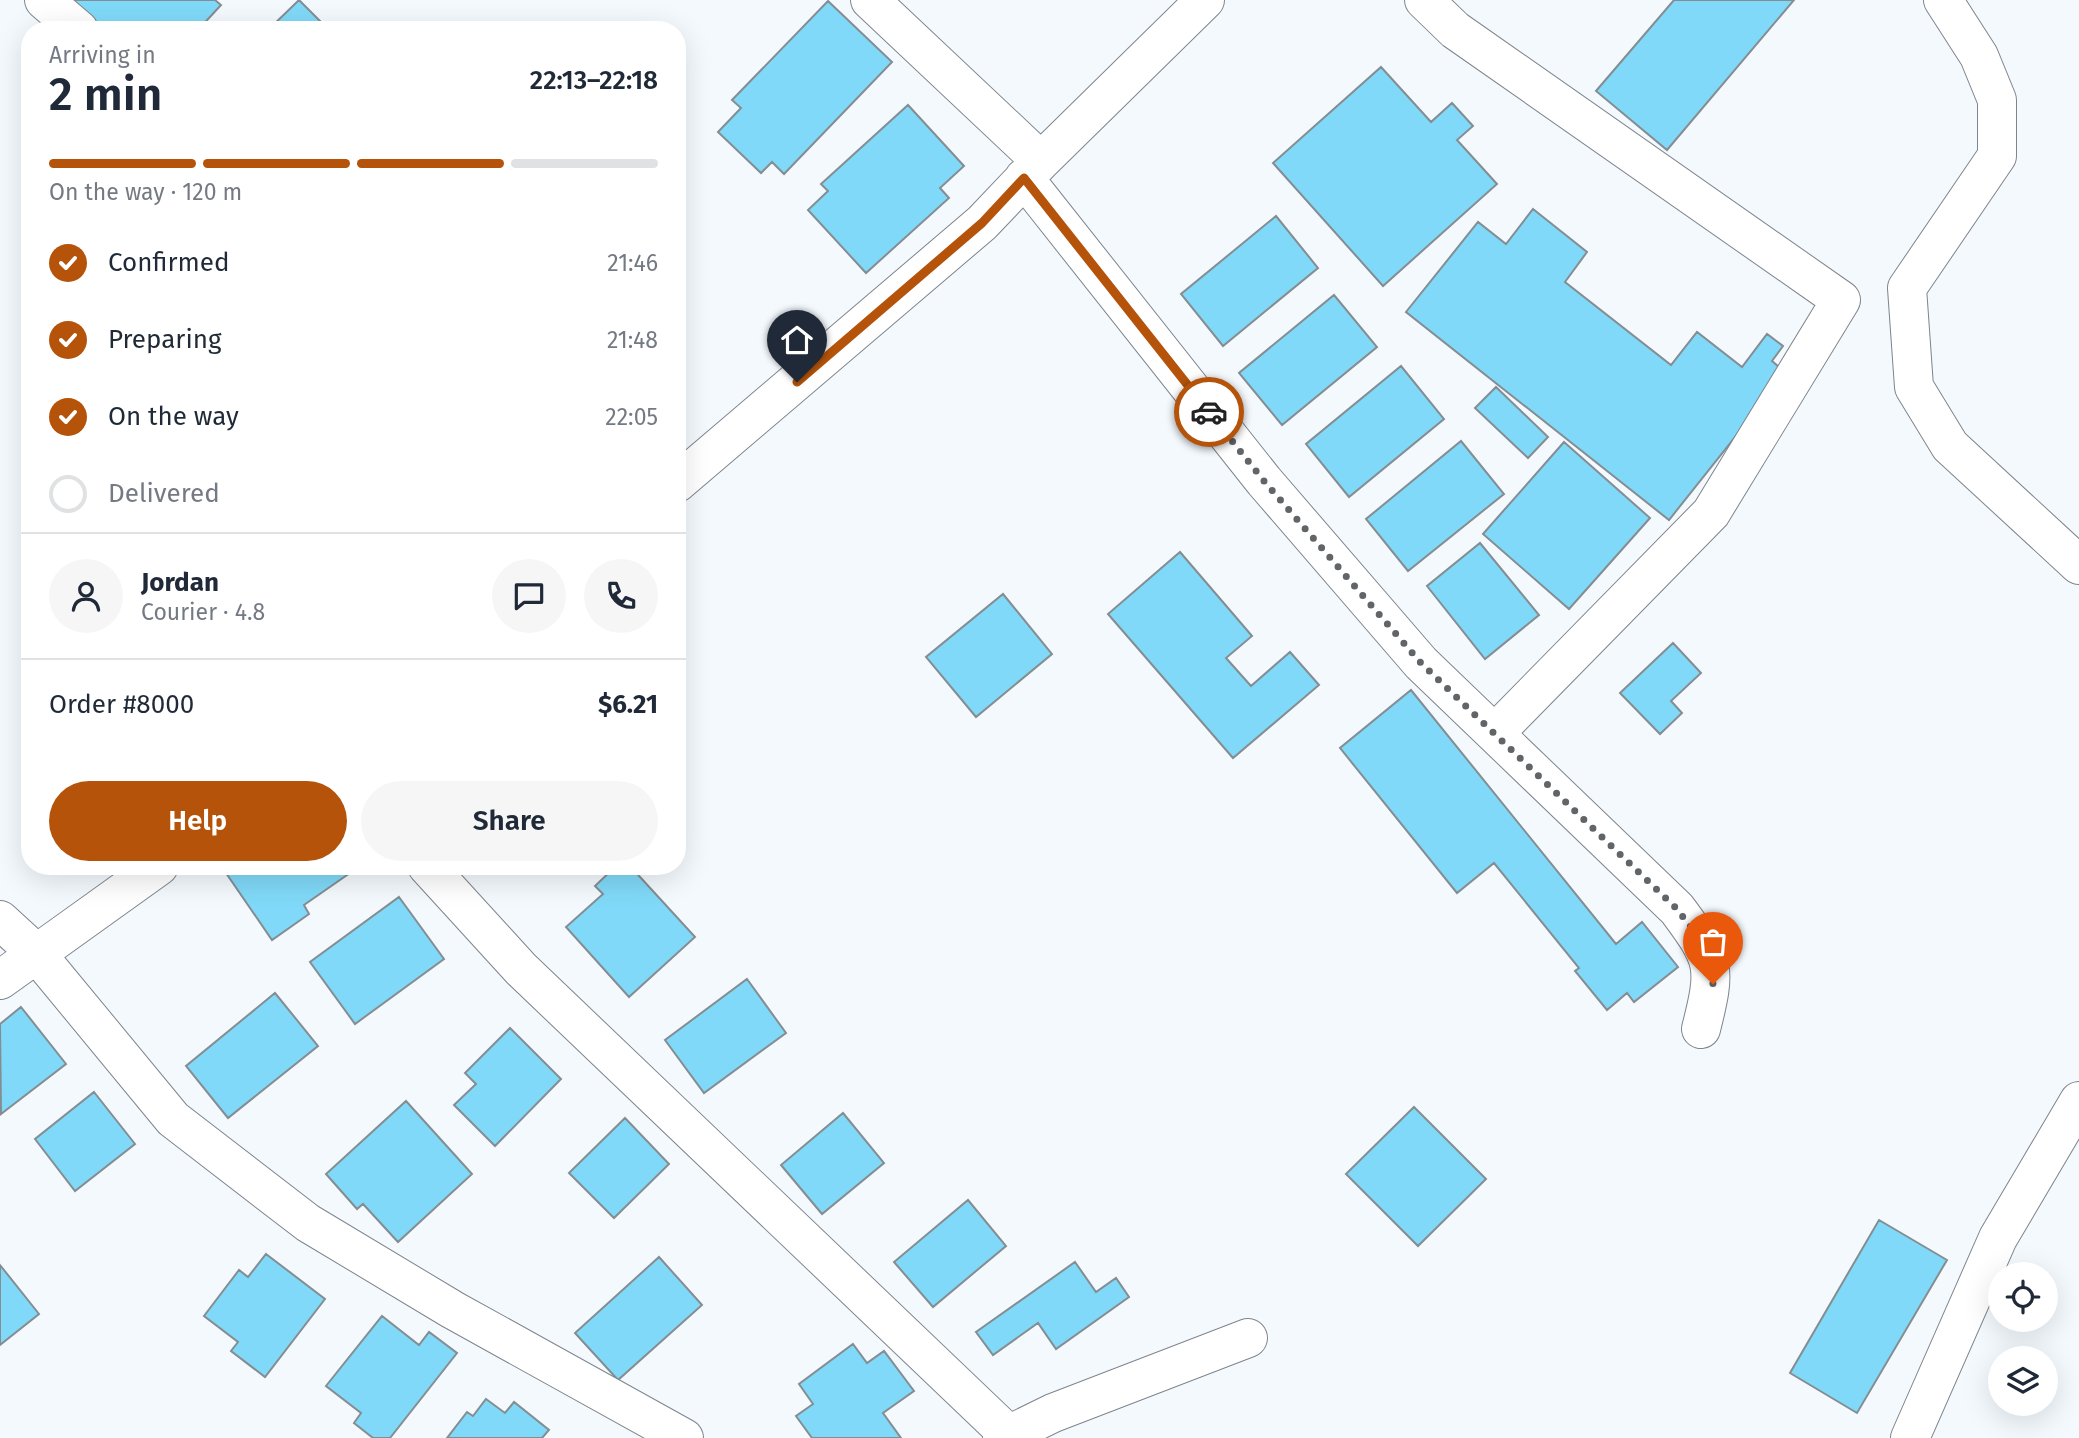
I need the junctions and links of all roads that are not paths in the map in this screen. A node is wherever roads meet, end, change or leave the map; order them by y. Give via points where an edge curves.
1 (44, 0) edge
2 (870, 0) edge
3 (1205, 0) edge
4 (1424, 0) edge
5 (1943, 0) edge
6 (68, 21) edge
7 (1032, 170) junction
8 (686, 475) edge
9 (2079, 565) edge
10 (1495, 733) junction
11 (146, 875) edge
12 (435, 875) edge
13 (0, 920) edge
14 (36, 953) junction
15 (0, 980) edge
16 (1701, 1029) dead end
17 (2079, 1101) edge
18 (1248, 1338) dead end
19 (1005, 1436) edge
20 (684, 1438) edge
21 (1910, 1438) edge

1 - 6 street
2 - 7 street
3 - 7 street
4 - 10 street via 1455,30 1841,300 1711,513
5 - 9 street via 1979,56 1997,100 1997,156 1907,288 1914,387 1950,446
7 - 8 street via 982,223
7 - 10 street via 1264,481 1421,663
10 - 16 street via 1677,909 1706,947 1713,984
11 - 14 street
12 - 19 street via 521,969
13 - 14 street
14 - 15 street
14 - 20 street via 173,1119 308,1223 453,1310
17 - 21 street via 1998,1238
18 - 19 street

